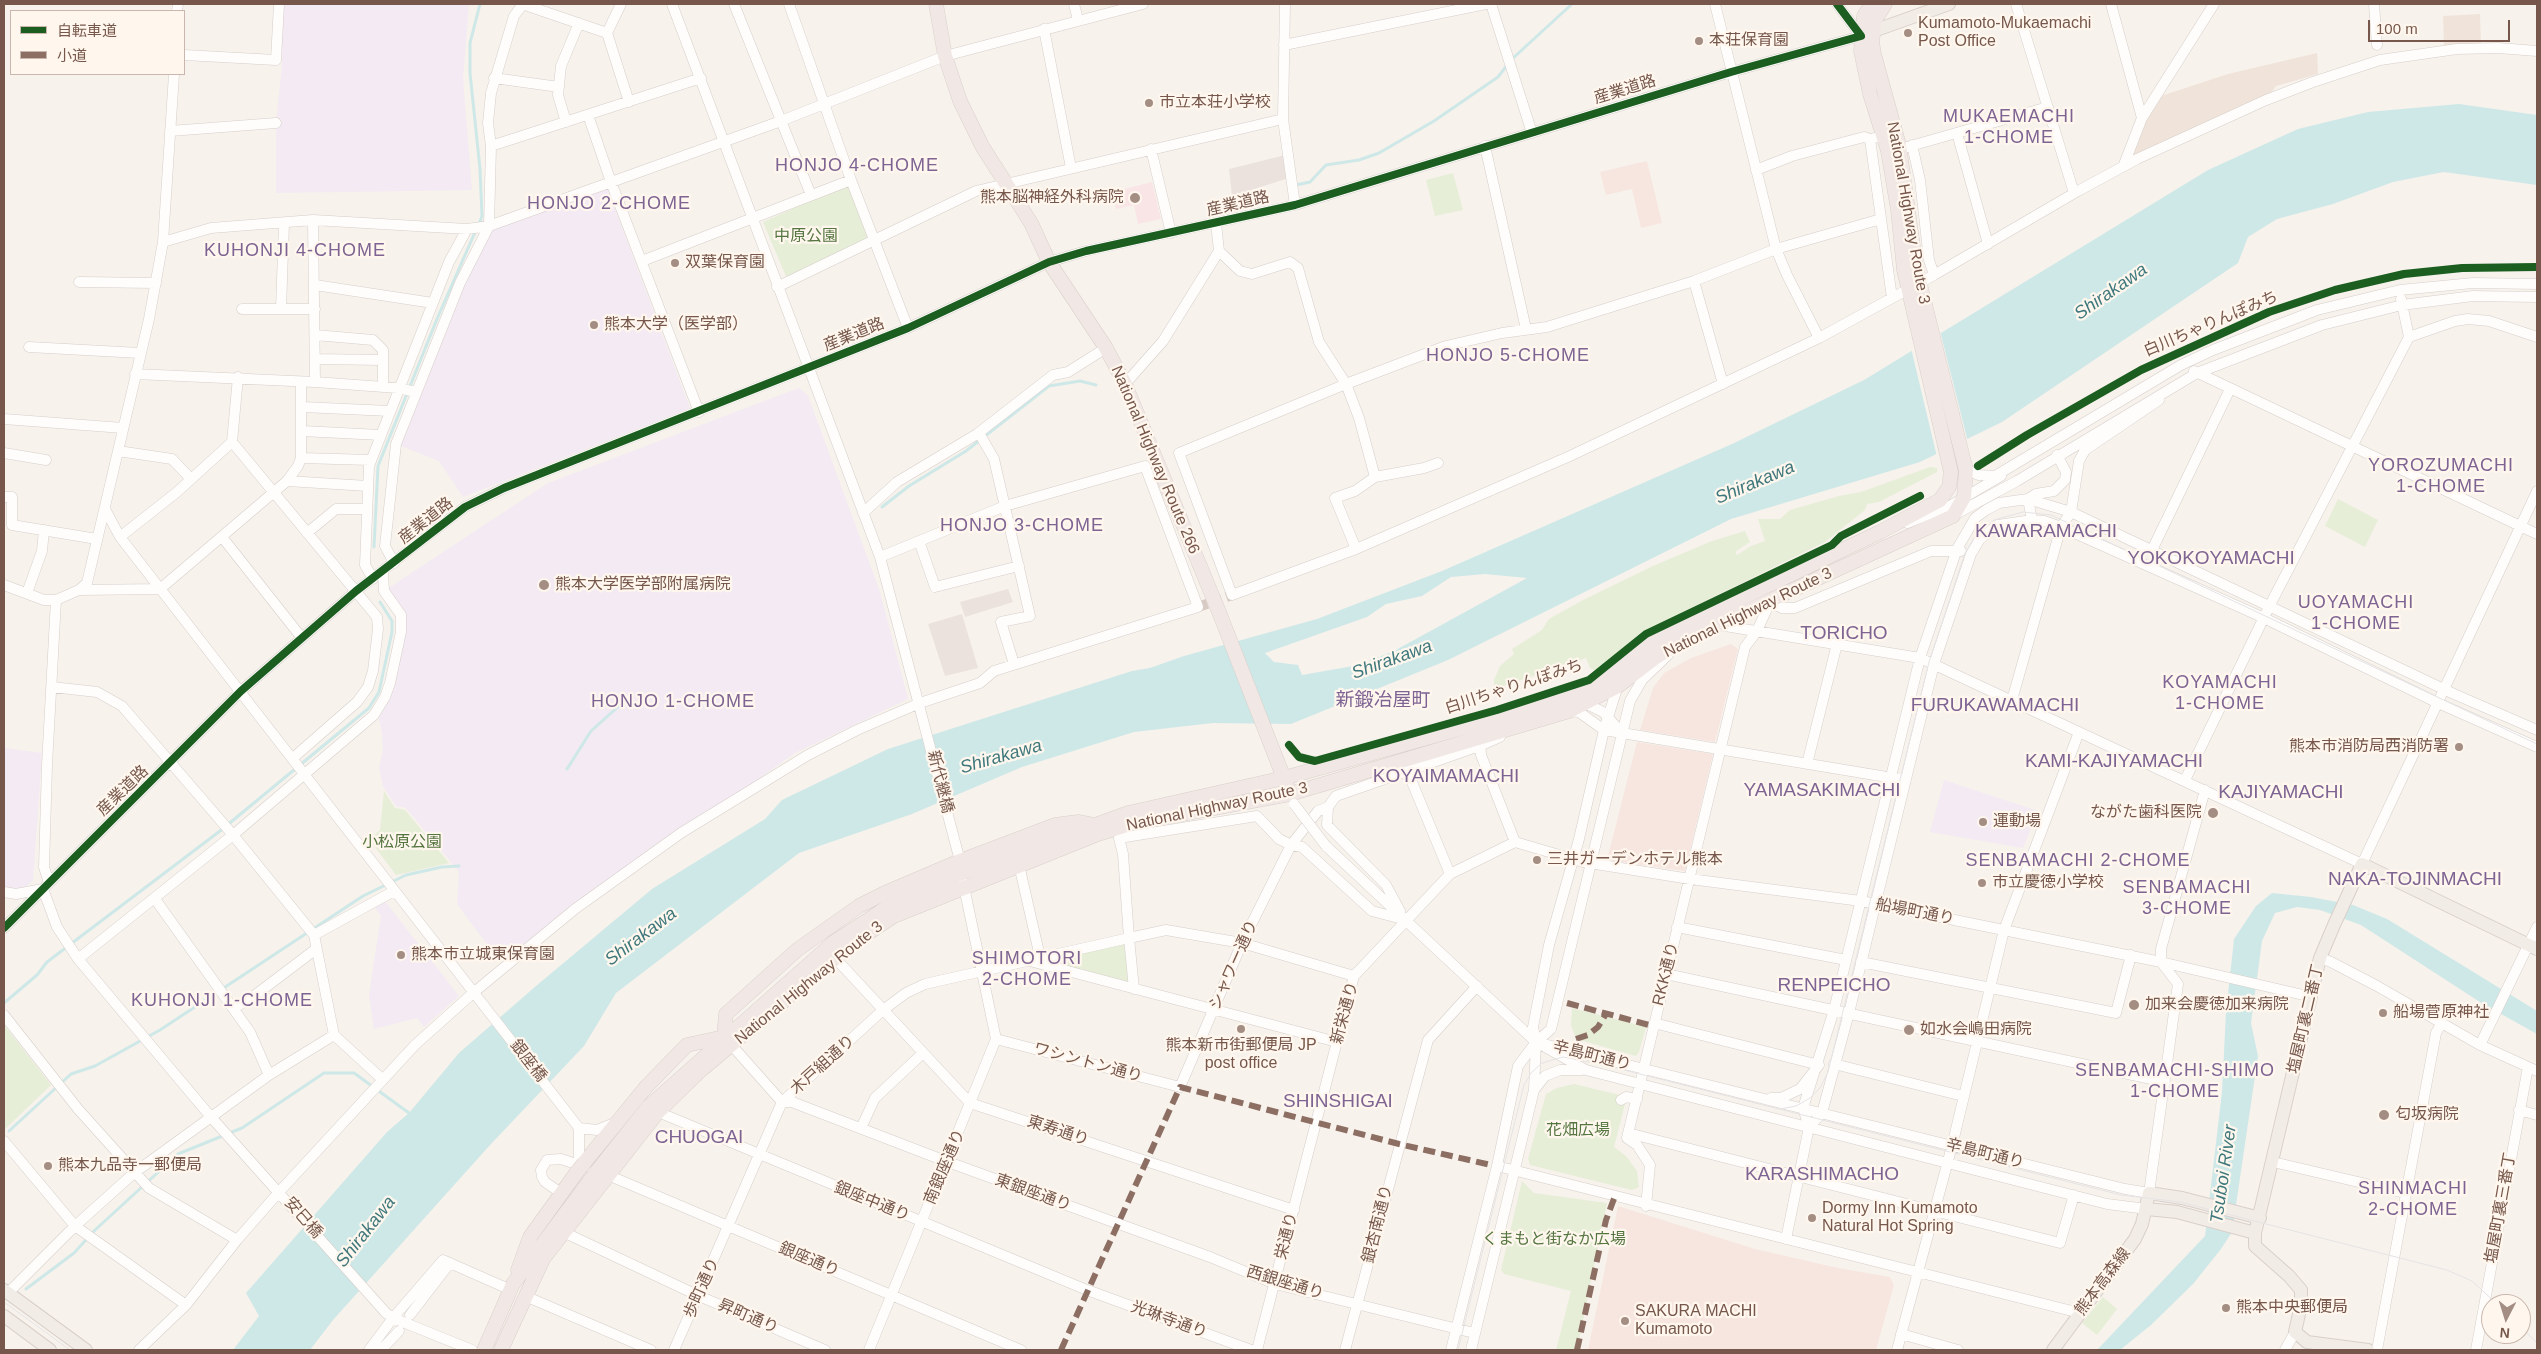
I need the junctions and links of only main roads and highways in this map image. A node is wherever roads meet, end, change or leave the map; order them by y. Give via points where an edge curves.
1 (936, 4) edge
2 (1872, 4) edge
3 (1885, 4) edge
4 (1950, 4) edge
5 (1867, 34) junction
6 (1914, 286) junction
7 (1956, 474) junction
8 (1565, 706) junction
9 (1284, 778) junction
10 (1292, 799) junction
11 (961, 874) junction
12 (2533, 947) edge
13 (728, 1041) junction
14 (2147, 1209) junction
15 (2260, 1218) junction
16 (559, 1230) junction
17 (2255, 1232) junction
18 (512, 1287) junction
19 (10, 1295) edge
20 (6, 1320) edge
21 (50, 1350) edge
22 (86, 1350) edge
23 (484, 1350) edge
24 (501, 1350) edge
25 (2053, 1350) edge
26 (2368, 1350) edge

1 - 9 highway, National Highway Route 266 via 945,56 960,101 1005,184 1031,223 1049,262 1106,348 1125,384
2 - 5 highway, National Highway Route 3 via 1864,16
3 - 5 highway, National Highway Route 3
4 - 5 main road
5 - 6 highway, National Highway Route 3 via 1906,147
5 - 6 highway, National Highway Route 3 via 1861,52 1877,138 1898,210
6 - 7 highway, National Highway Route 3
7 - 8 highway, National Highway Route 3 via 1940,500 1675,630
7 - 8 highway, National Highway Route 3 via 1965,491 1952,516 1682,642 1618,686 1586,702
8 - 9 highway, National Highway Route 3
8 - 10 highway, National Highway Route 3 via 1481,741
9 - 10 highway, National Highway Route 266
9 - 11 highway, National Highway Route 3 via 1128,813
10 - 11 highway, National Highway Route 3 via 1133,823 1019,865
11 - 13 highway, National Highway Route 3 via 856,941
11 - 13 highway, National Highway Route 3 via 859,924 834,942
12 - 15 main road, 塩屋町裏二番丁 via 2362,864 2320,958
13 - 16 highway, National Highway Route 3 via 658,1112 610,1176
13 - 16 highway, National Highway Route 3 via 648,1107 597,1171
13 - 18 highway via 688,1045 646,1087 580,1165 530,1237
14 - 15 main road, 熊本高森線 via 2149,1193
14 - 17 main road via 2177,1212
14 - 25 main road, 熊本高森線 via 2135,1239
15 - 17 main road, 塩屋町裏二番丁
16 - 18 highway, National Highway Route 3
16 - 24 highway, National Highway Route 3
17 - 26 main road via 2255,1246 2301,1290 2295,1332 2308,1342
18 - 23 highway, National Highway Route 3
19 - 22 main road
20 - 21 main road

